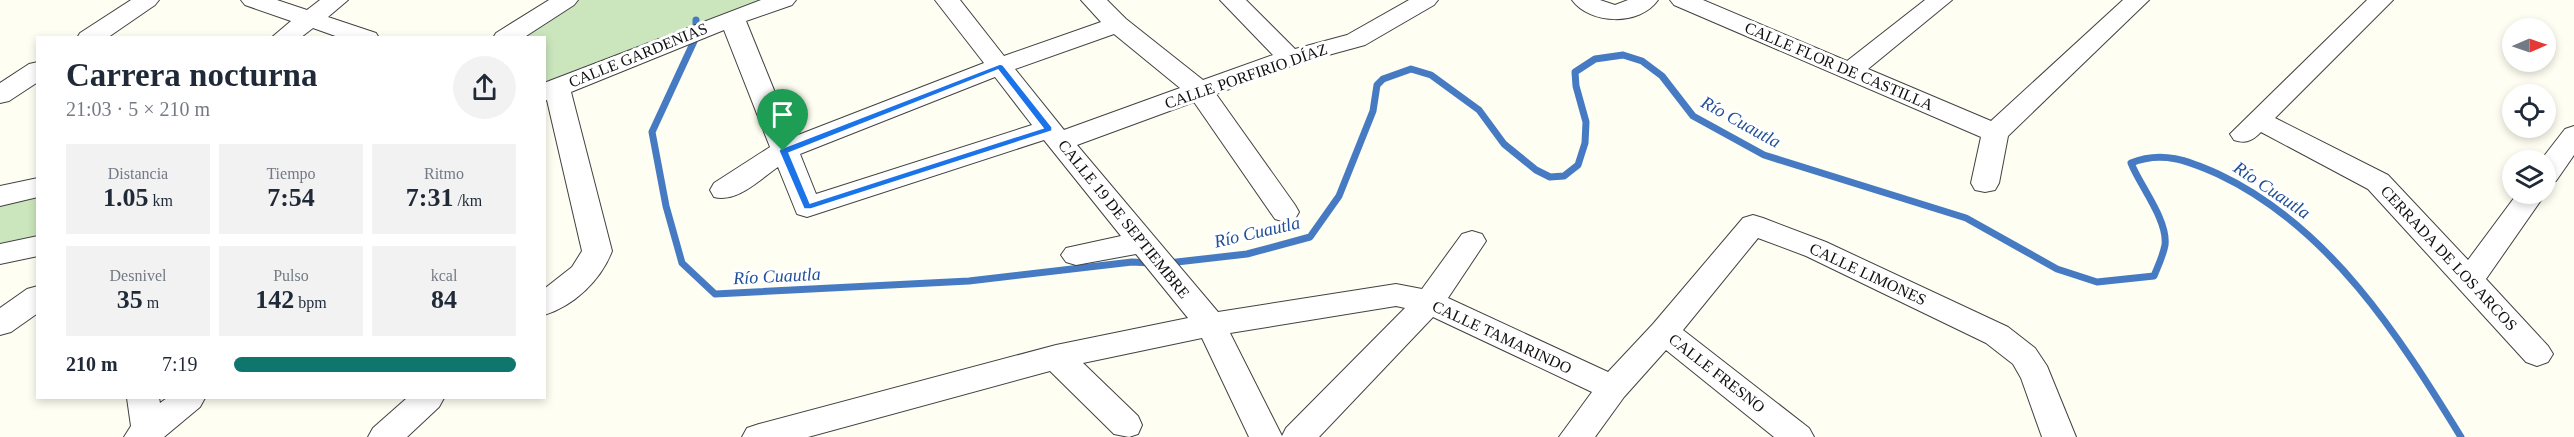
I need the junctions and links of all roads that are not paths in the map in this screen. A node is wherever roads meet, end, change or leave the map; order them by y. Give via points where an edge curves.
1 (147, 0) edge
2 (253, 0) edge
3 (336, 0) edge
4 (566, 0) edge
5 (784, 0) edge
6 (946, 0) edge
7 (1093, 0) edge
8 (1232, 0) edge
9 (1426, 0) edge
10 (1584, 0) edge
11 (1646, 0) edge
12 (1682, 0) edge
13 (1940, 0) edge
14 (2137, 0) edge
15 (2381, 0) edge
16 (309, 18) junction
17 (732, 18) junction
18 (1117, 24) junction
19 (92, 36) edge
20 (286, 36) edge
21 (361, 36) edge
22 (508, 36) edge
23 (1290, 58) junction
24 (1000, 66) junction
25 (36, 71) edge
26 (1850, 71) junction
27 (551, 90) edge
28 (1201, 92) junction
29 (0, 95) edge
30 (1995, 133) junction
31 (1054, 135) junction
32 (2574, 135) edge
33 (783, 151) junction
34 (2556, 160) edge
35 (1984, 183) dead end
36 (36, 187) edge
37 (724, 190) dead end
38 (0, 196) edge
39 (2525, 204) edge
40 (1285, 212) dead end
41 (1472, 241) dead end
42 (1142, 242) junction
43 (36, 246) edge
44 (0, 254) edge
45 (1076, 255) dead end
46 (2469, 280) junction
47 (36, 298) edge
48 (546, 302) edge
49 (1430, 302) junction
50 (0, 324) edge
51 (1211, 325) junction
52 (1664, 332) junction
53 (2537, 354) dead end
54 (1056, 357) junction
55 (1613, 388) junction
56 (142, 399) edge
57 (188, 399) edge
58 (427, 399) edge
59 (1126, 425) dead end
60 (144, 434) edge
61 (385, 437) edge
62 (759, 437) edge
63 (1266, 437) edge
64 (1298, 437) edge
65 (1576, 437) edge
66 (1797, 437) edge
67 (2059, 437) edge

1 - 19 street
2 - 16 street
3 - 16 street
4 - 22 street
5 - 17 street, CALLE GARDENIAS
6 - 24 street, CALLE 19 DE SEPTIEMBRE
7 - 18 street
8 - 23 street
9 - 23 street, CALLE PORFIRIO DÍAZ via 1356,40
10 - 11 street via 1598,11 1611,13 1623,12
12 - 26 street, CALLE FLOR DE CASTILLA
13 - 26 street
14 - 30 street
15 - 46 street, CERRADA DE LOS ARCOS via 2251,127 2378,182
16 - 20 street
16 - 21 street
17 - 27 street, CALLE GARDENIAS
17 - 33 street
18 - 24 street
18 - 28 street
23 - 28 street, CALLE PORFIRIO DÍAZ
24 - 31 street, CALLE 19 DE SEPTIEMBRE
24 - 33 street
25 - 29 street
26 - 30 street, CALLE FLOR DE CASTILLA
27 - 48 street via 597,251 594,263
28 - 31 street, CALLE PORFIRIO DÍAZ
28 - 40 street
30 - 35 street
31 - 33 street, CALLE PORFIRIO DÍAZ via 807,207
31 - 42 street, CALLE 19 DE SEPTIEMBRE
32 - 34 street
33 - 37 street
36 - 38 street
39 - 46 street
41 - 49 street
42 - 45 street
42 - 51 street, CALLE 19 DE SEPTIEMBRE
43 - 44 street
46 - 53 street, CERRADA DE LOS ARCOS
47 - 50 street
49 - 51 street, CALLE TAMARINDO via 1396,295
49 - 55 street, CALLE TAMARINDO
49 - 64 street
51 - 54 street, CALLE TAMARINDO
51 - 63 street, CALLE 19 DE SEPTIEMBRE
52 - 55 street
52 - 66 street, CALLE FRESNO
52 - 67 street, CALLE LIMONES via 1753,225 1816,249 1997,335 2024,356 2036,375
54 - 59 street
54 - 62 street, CALLE TAMARINDO
55 - 65 street
56 - 60 street
57 - 60 street
58 - 61 street

